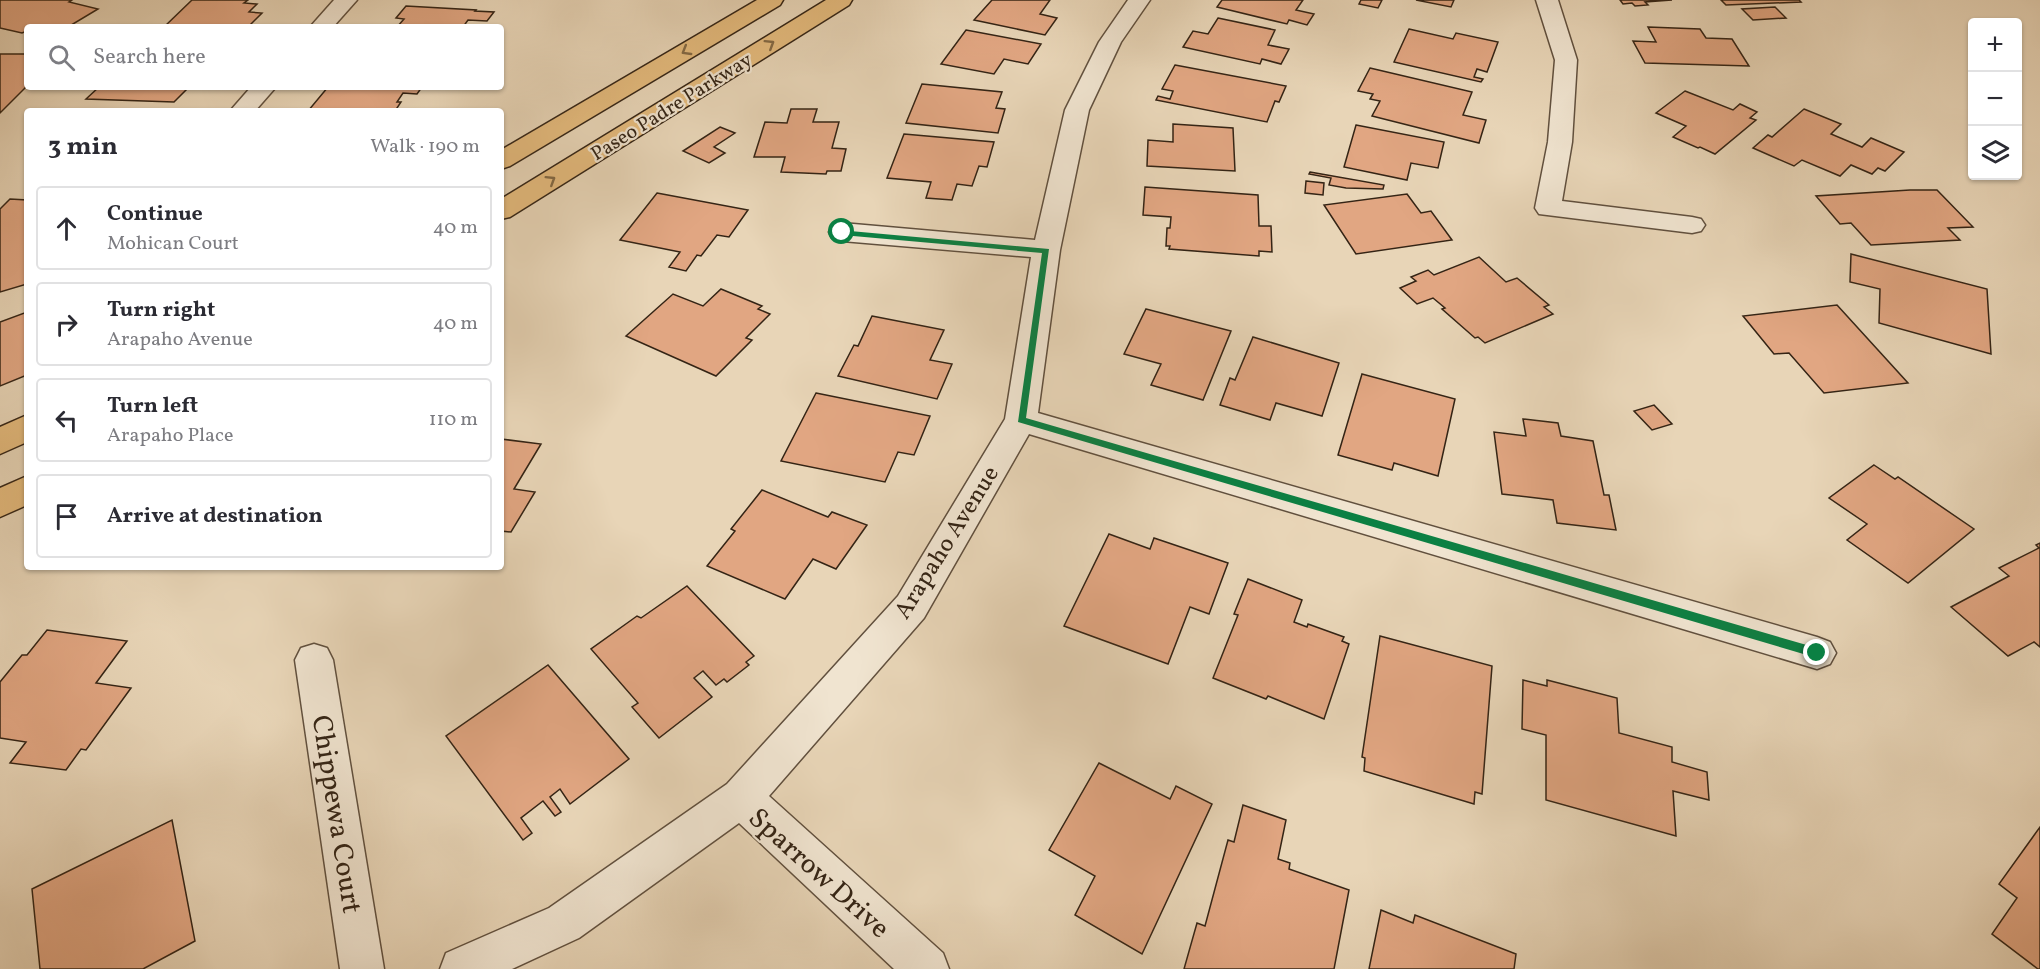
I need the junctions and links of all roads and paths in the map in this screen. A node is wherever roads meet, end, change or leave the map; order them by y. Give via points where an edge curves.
1 (346, 0) edge
2 (772, 0) edge
3 (841, 0) edge
4 (1139, 0) edge
5 (1547, 0) edge
6 (324, 24) edge
7 (261, 90) edge
8 (245, 108) edge
9 (504, 158) edge
10 (504, 209) edge
11 (1692, 225) dead end
12 (842, 232) dead end
13 (1046, 250) junction
14 (1021, 420) junction
15 (24, 429) edge
16 (0, 442) edge
17 (24, 491) edge
18 (0, 504) edge
19 (1817, 653) dead end
20 (314, 660) dead end
21 (741, 798) junction
22 (362, 969) edge
23 (462, 969) edge
24 (927, 969) edge

1 - 6 street
2 -> 9 main road, Paseo Padre Parkway
10 -> 3 main road, Paseo Padre Parkway
4 - 13 street, Arapaho Avenue via 1110,42 1077,110
5 - 11 street via 1566,60 1560,142 1548,208
7 - 8 street
12 - 13 street
13 - 14 street, Arapaho Avenue
14 - 19 street
14 - 21 street, Arapaho Avenue via 911,607
15 - 16 main road
17 - 18 main road
20 - 22 street, Chippewa Court
21 - 23 street, Arapaho Avenue via 564,924
21 - 24 street, Sparrow Drive

